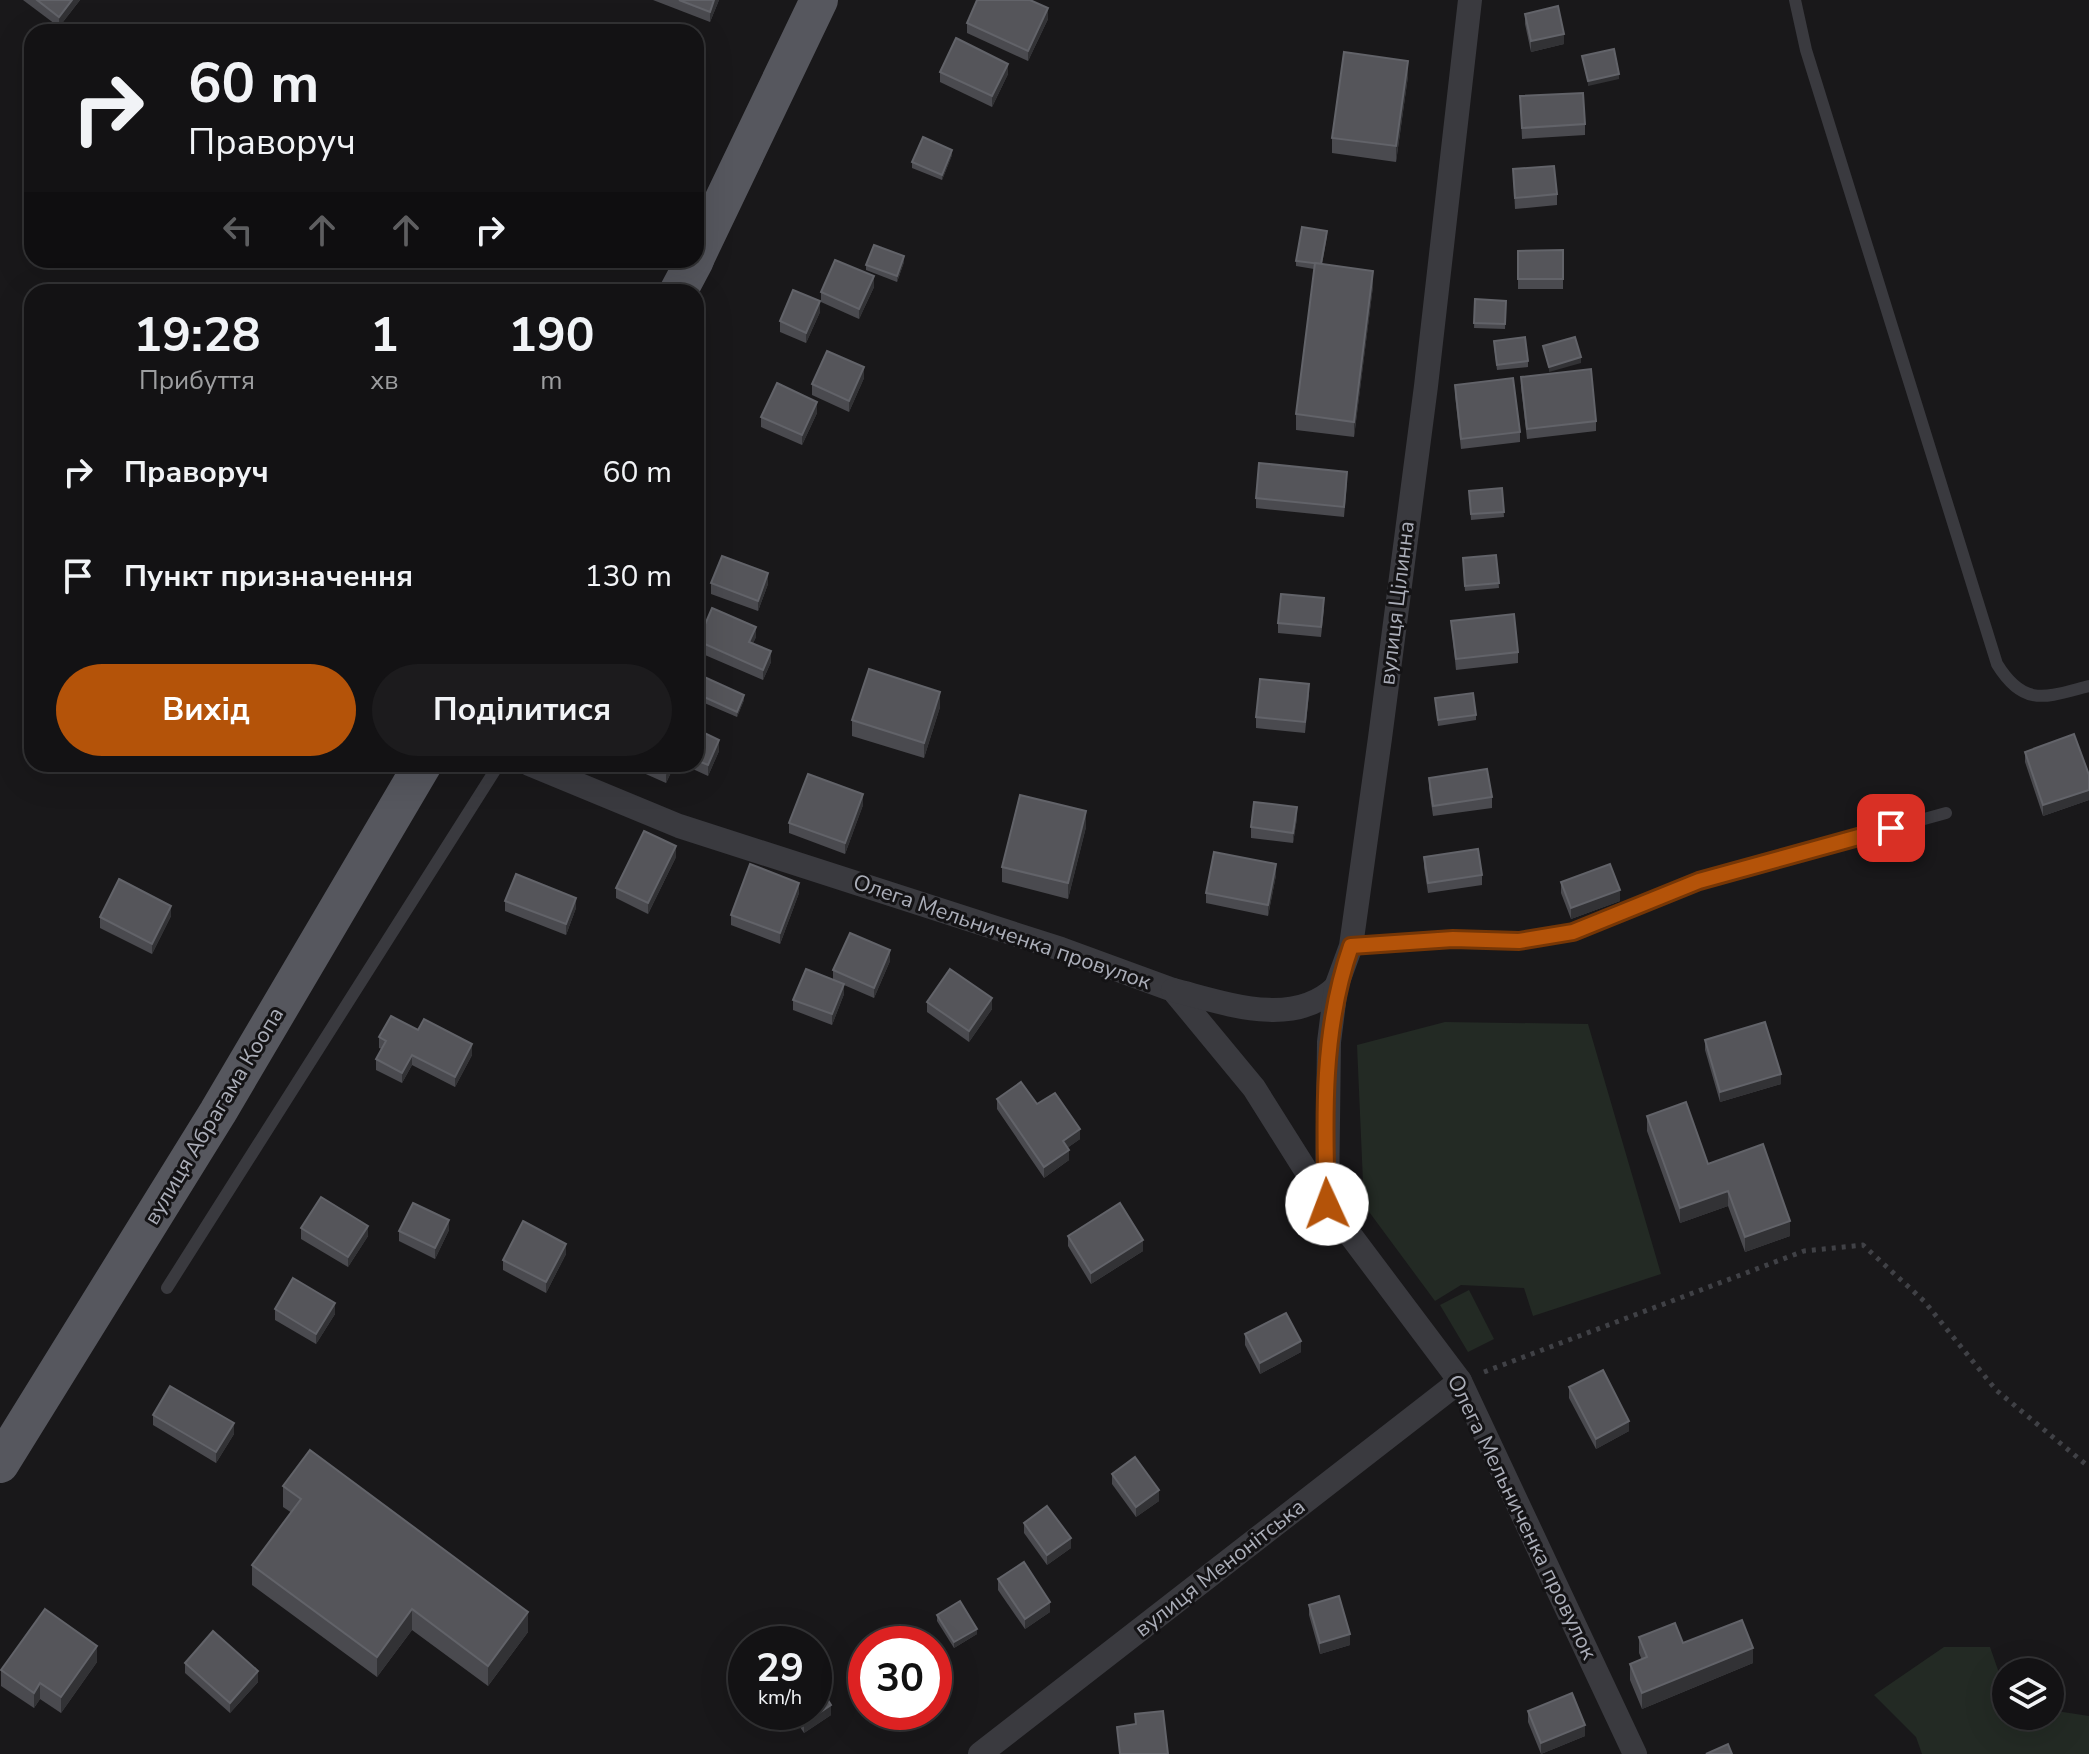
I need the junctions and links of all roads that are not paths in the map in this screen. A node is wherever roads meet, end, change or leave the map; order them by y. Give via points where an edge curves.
1 (819, 0) edge
2 (1470, 0) edge
3 (1795, 0) edge
4 (704, 240) edge
5 (2089, 686) edge
6 (418, 772) edge
7 (494, 772) edge
8 (548, 772) edge
9 (1946, 813) dead end
10 (1351, 946) junction
11 (1336, 987) junction
12 (1173, 990) junction
13 (1327, 1204) junction
14 (167, 1288) dead end
15 (1460, 1381) junction
16 (0, 1464) edge
17 (980, 1754) edge
18 (1635, 1754) edge

1 - 4 main road
2 - 10 street, вулиця Цілинна via 1426,386
3 - 5 lane via 1806,50 1997,664 2006,679 2032,696 2046,698
6 - 16 main road, вулиця Абрагама Коопа via 218,1112
7 - 14 lane
8 - 12 street, Олега Мельниченка провулок via 679,826
9 - 10 lane via 1699,881 1573,932 1519,941
10 - 11 street, вулиця Цілинна
11 - 12 street via 1321,1002 1275,1009 1250,1009
11 - 13 street, вулиця Цілинна via 1329,1042
12 - 13 street, Олега Мельниченка провулок via 1254,1088
13 - 15 street, Олега Мельниченка провулок
15 - 17 street, вулиця Менонітська
15 - 18 street, Олега Мельниченка провулок

